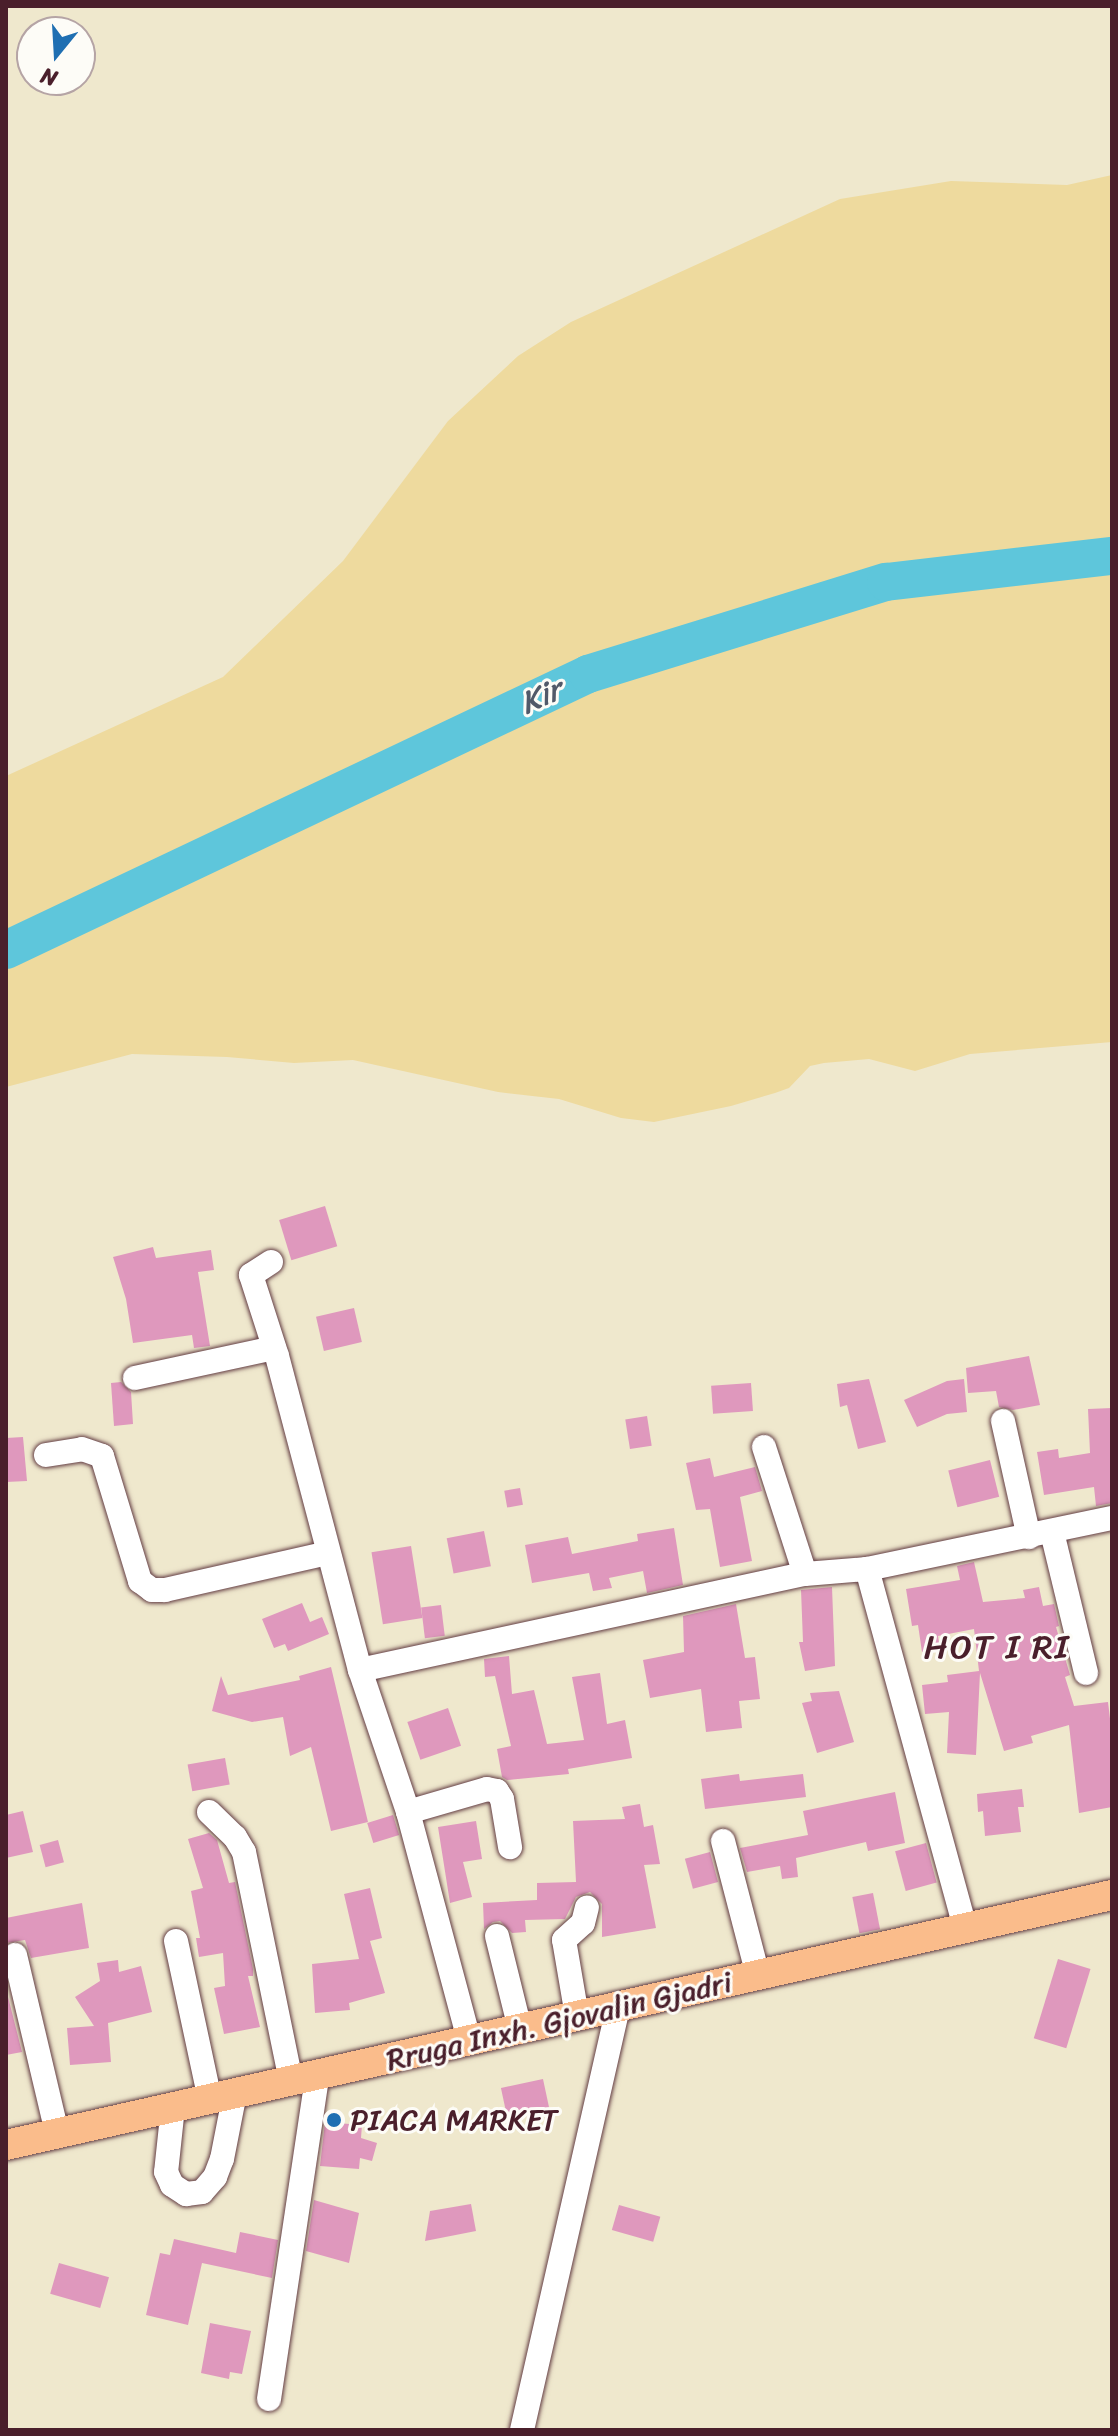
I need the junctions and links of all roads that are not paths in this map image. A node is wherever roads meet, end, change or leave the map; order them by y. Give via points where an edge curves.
1 (271, 1262) dead end
2 (274, 1348) junction
3 (135, 1378) dead end
4 (1003, 1421) dead end
5 (764, 1447) dead end
6 (46, 1455) dead end
7 (1112, 1518) edge
8 (1040, 1534) junction
9 (328, 1553) junction
10 (867, 1569) junction
11 (805, 1574) junction
12 (360, 1670) junction
13 (1086, 1673) dead end
14 (209, 1812) dead end
15 (408, 1812) junction
16 (723, 1841) dead end
17 (510, 1847) dead end
18 (1112, 1895) edge
19 (587, 1907) dead end
20 (965, 1928) junction
21 (497, 1936) dead end
22 (176, 1941) dead end
23 (15, 1955) dead end
24 (758, 1975) junction
25 (618, 2007) junction
26 (577, 2016) junction
27 (520, 2029) junction
28 (469, 2040) junction
29 (304, 2078) junction
30 (222, 2096) junction
31 (173, 2107) junction
32 (57, 2133) junction
33 (6, 2145) edge
34 (269, 2399) dead end
35 (522, 2430) edge

1 - 2 street via 251,1275
2 - 3 street
2 - 9 street
4 - 8 street
5 - 11 street
6 - 9 street via 82,1449 102,1456 140,1581 152,1590
7 - 8 street
8 - 10 street
8 - 13 street
9 - 12 street
10 - 11 street
10 - 20 street
11 - 12 street
12 - 15 street
14 - 29 street via 244,1852
15 - 17 street via 487,1789 497,1791
15 - 28 street
16 - 24 street
18 - 20 main road, Rruga Inxh. Gjovalin Gjadri
19 - 26 street via 583,1923 564,1940
20 - 24 main road, Rruga Inxh. Gjovalin Gjadri
21 - 27 street
22 - 30 street
23 - 32 street
24 - 25 main road, Rruga Inxh. Gjovalin Gjadri
25 - 26 main road, Rruga Inxh. Gjovalin Gjadri
25 - 35 street
26 - 27 main road, Rruga Inxh. Gjovalin Gjadri
27 - 28 main road, Rruga Inxh. Gjovalin Gjadri
28 - 29 main road, Rruga Inxh. Gjovalin Gjadri
29 - 30 main road, Rruga Inxh. Gjovalin Gjadri
29 - 34 street
30 - 31 main road, Rruga Inxh. Gjovalin Gjadri
30 - 31 street via 222,2159 202,2192 186,2194 172,2185 166,2172
31 - 32 main road, Rruga Inxh. Gjovalin Gjadri
32 - 33 main road, Rruga Inxh. Gjovalin Gjadri

